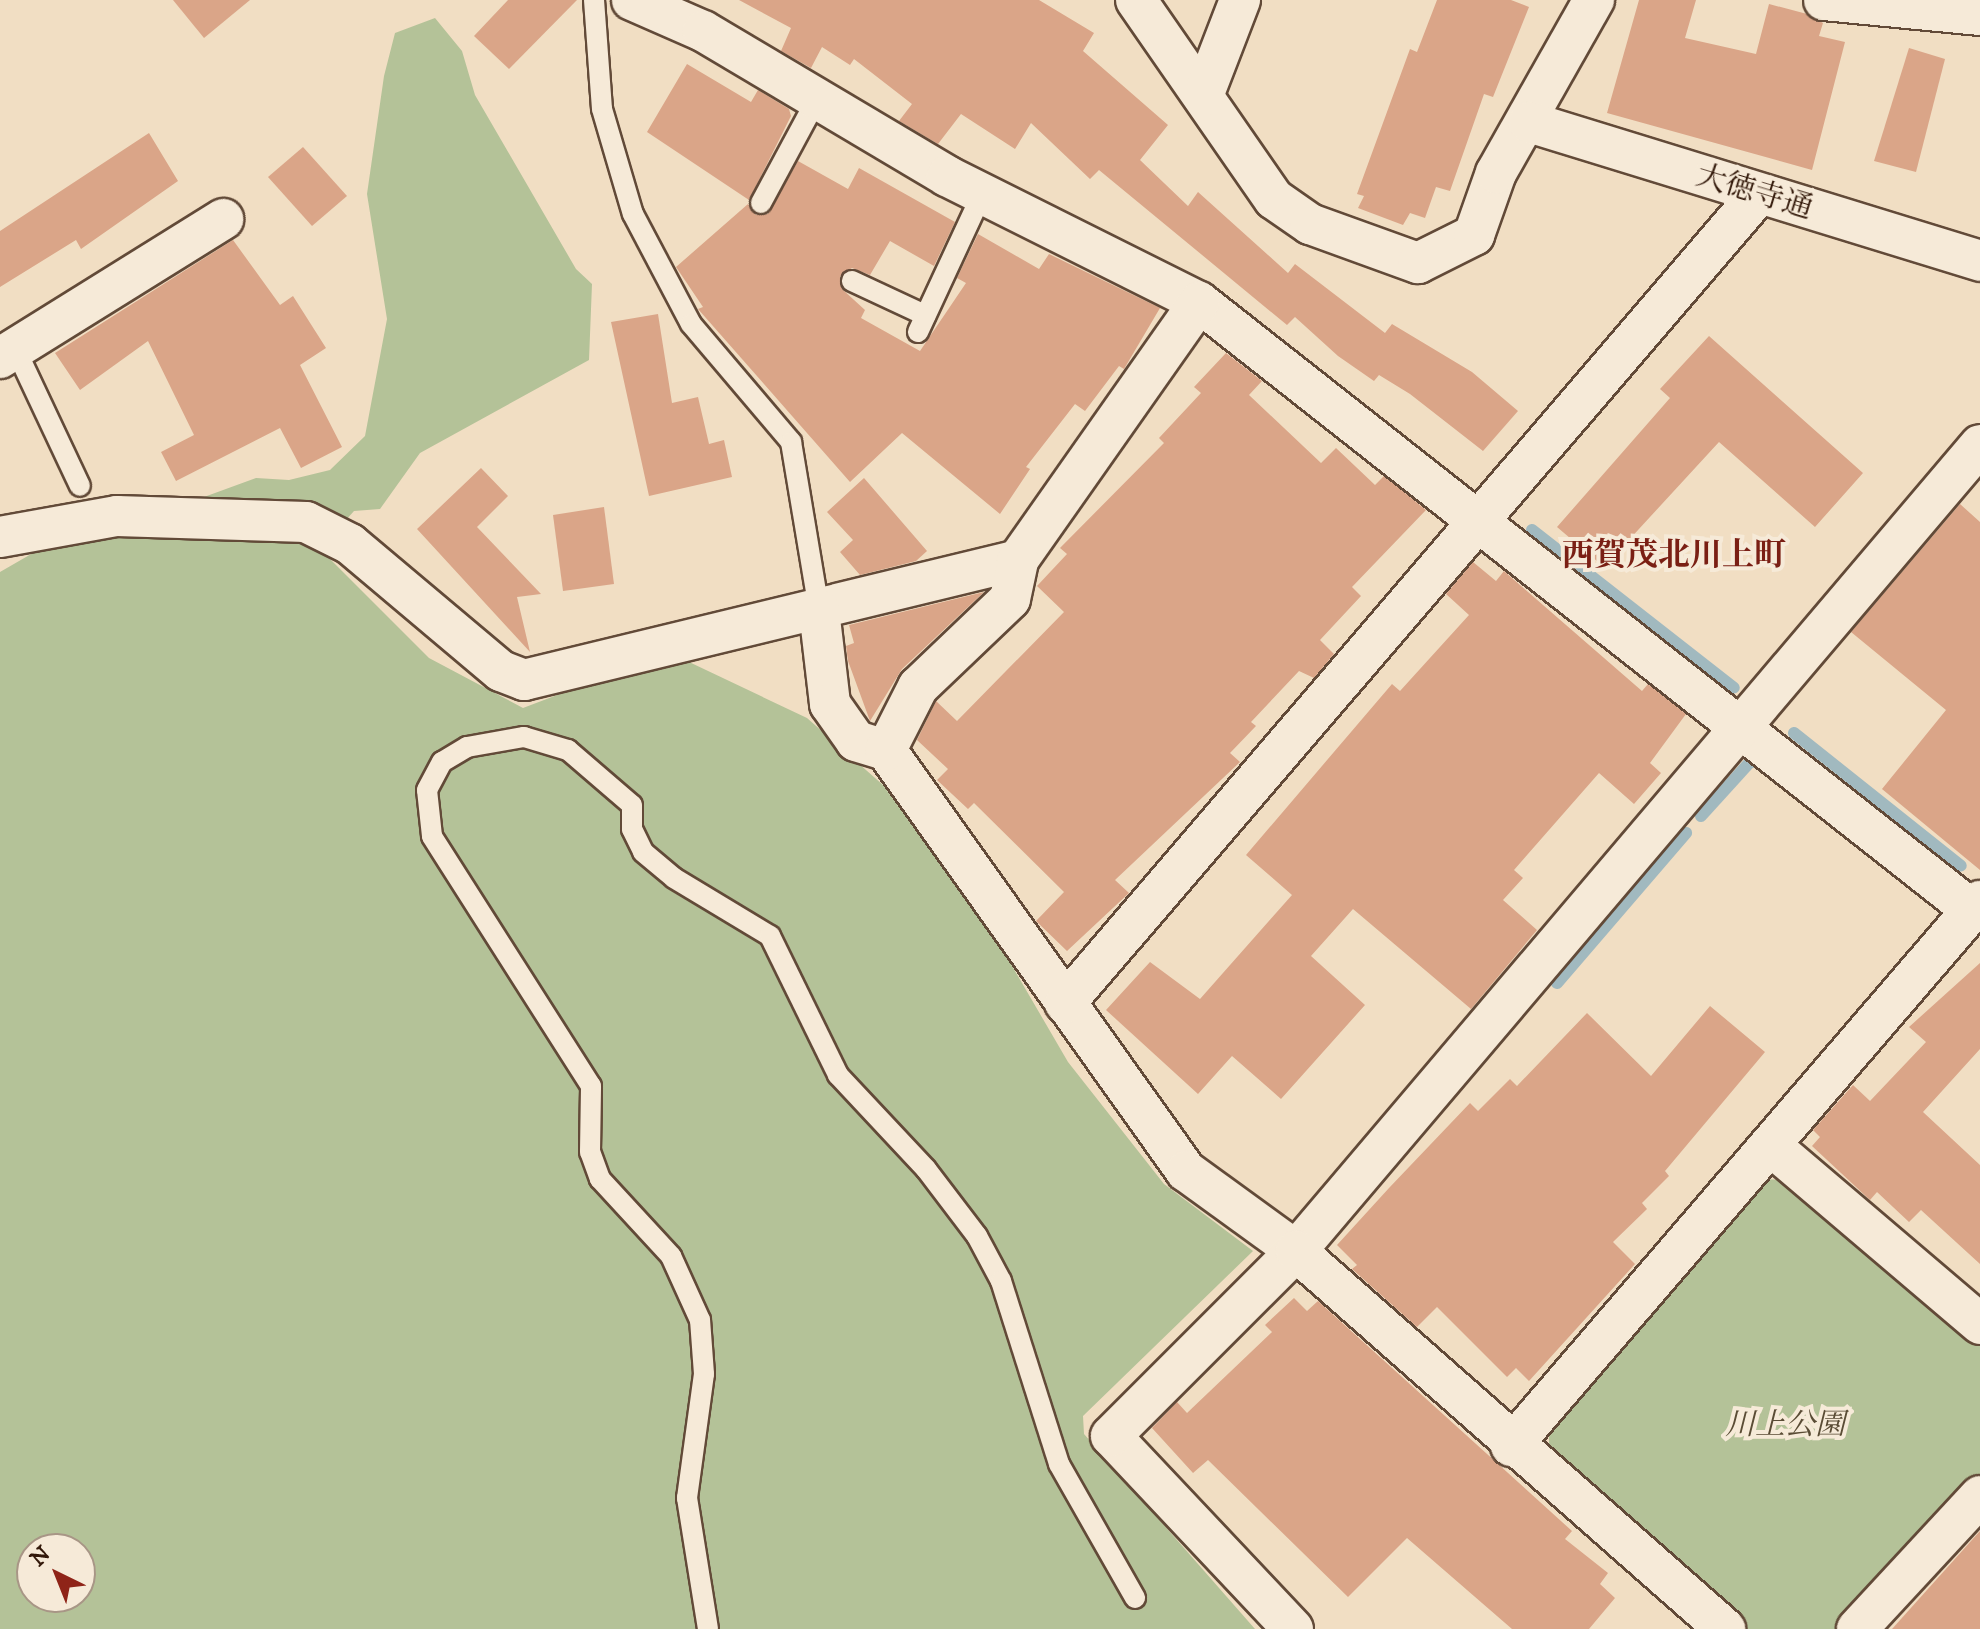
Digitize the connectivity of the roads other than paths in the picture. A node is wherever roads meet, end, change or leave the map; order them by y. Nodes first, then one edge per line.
1 (594, 0) edge
2 (632, 0) edge
3 (1136, 0) edge
4 (1240, 0) edge
5 (1594, 0) edge
6 (1824, 0) edge
7 (1915, 4) edge
8 (1980, 15) edge
9 (1203, 96) junction
10 (817, 99) junction
11 (1529, 122) junction
12 (982, 194) junction
13 (1758, 195) junction
14 (761, 203) dead end
15 (223, 219) dead end
16 (1980, 261) edge
17 (852, 281) dead end
18 (1199, 302) junction
19 (8, 354) edge
20 (1980, 445) edge
21 (80, 486) dead end
22 (1479, 521) junction
23 (0, 537) edge
24 (1018, 560) junction
25 (819, 610) junction
26 (1741, 727) junction
27 (886, 750) junction
28 (1976, 905) edge
29 (1065, 1003) junction
30 (1770, 1145) junction
31 (1296, 1251) junction
32 (1980, 1324) edge
33 (1511, 1446) junction
34 (1980, 1496) edge
35 (1135, 1598) dead end
36 (708, 1629) edge
37 (1293, 1629) edge
38 (1725, 1629) edge
39 (1857, 1629) edge

1 - 25 lane
2 - 10 street
3 - 9 street
4 - 9 street
5 - 11 street
6 - 7 street
7 - 8 street
9 - 11 street
10 - 12 street
10 - 14 lane
11 - 13 street, 大徳寺通
12 - 17 lane
12 - 18 street
13 - 16 street, 大徳寺通
13 - 22 street
15 - 19 street
18 - 22 street
18 - 24 street
19 - 21 lane
20 - 26 street
22 - 26 street
22 - 29 street
23 - 25 street
24 - 25 street
24 - 27 street
25 - 27 street
26 - 28 street
26 - 31 street
27 - 29 street
28 - 30 street
29 - 31 street
30 - 32 street
30 - 33 street
31 - 33 street
31 - 37 street
33 - 38 street
34 - 39 street
35 - 36 lane

